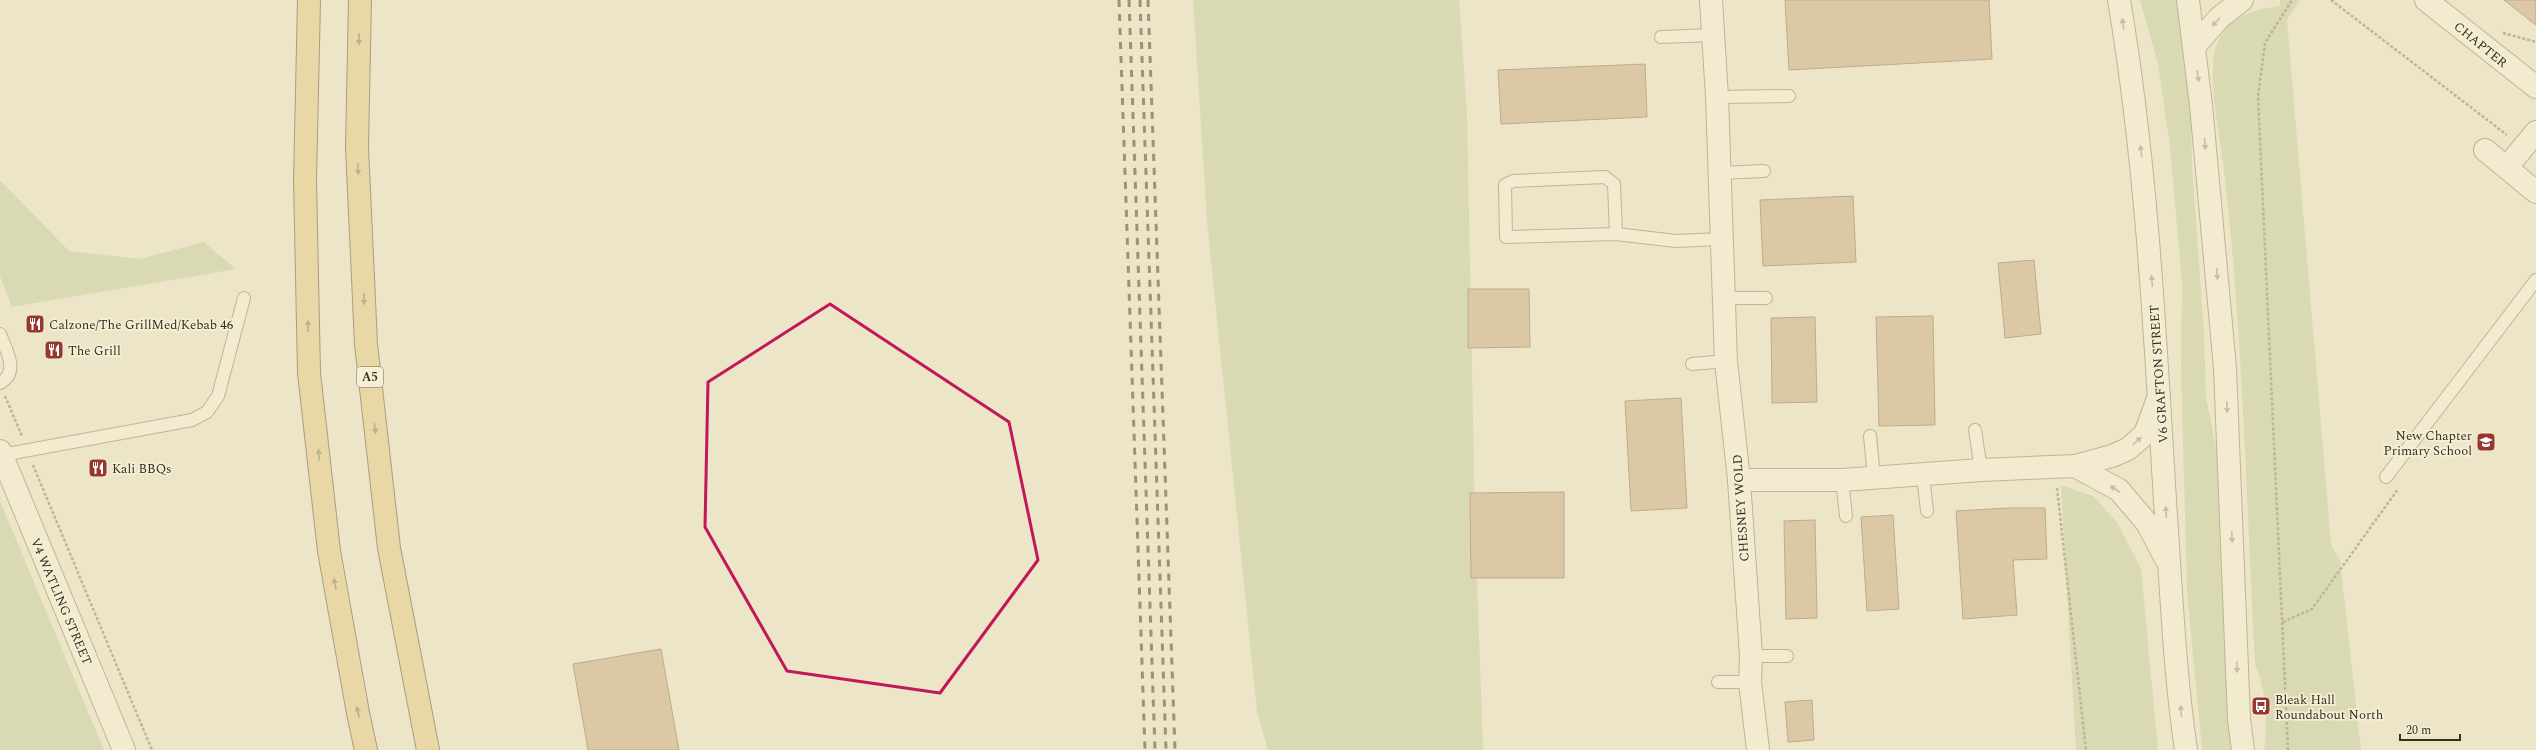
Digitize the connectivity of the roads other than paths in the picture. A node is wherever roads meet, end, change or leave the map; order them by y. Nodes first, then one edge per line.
1 (309, 0) edge
2 (360, 0) edge
3 (1711, 0) edge
4 (2119, 0) edge
5 (2188, 0) edge
6 (2242, 0) edge
7 (2426, 0) edge
8 (1713, 35) junction
9 (1661, 37) dead end
10 (2194, 47) junction
11 (2536, 87) edge
12 (1789, 96) dead end
13 (1717, 97) junction
14 (2529, 139) edge
15 (2485, 150) dead end
16 (2507, 167) junction
17 (1764, 171) dead end
18 (1719, 173) junction
19 (2536, 192) edge
20 (1616, 234) junction
21 (1720, 239) junction
22 (2536, 280) edge
23 (244, 298) dead end
24 (1724, 298) junction
25 (1766, 298) dead end
26 (0, 334) edge
27 (1726, 361) junction
28 (1692, 364) dead end
29 (1, 386) edge
30 (2159, 396) junction
31 (1975, 430) dead end
32 (1870, 436) dead end
33 (1, 454) edge
34 (2065, 467) junction
35 (1981, 470) junction
36 (1923, 476) junction
37 (1874, 477) junction
38 (2386, 477) dead end
39 (1739, 480) junction
40 (1842, 480) junction
41 (1927, 511) dead end
42 (1846, 516) dead end
43 (2170, 566) junction
44 (1751, 656) junction
45 (1787, 656) dead end
46 (1718, 682) dead end
47 (1750, 682) junction
48 (124, 750) edge
49 (366, 750) edge
50 (428, 750) edge
51 (1758, 750) edge
52 (2186, 750) edge
53 (2243, 750) edge

49 -> 1 highway
2 -> 50 highway, A5
3 - 8 street, CHESNEY WOLD
30 -> 4 street, V6 GRAFTON STREET
5 - 10 street
6 -> 10 street
7 - 11 street, CHAPTER
8 - 9 lane
8 - 13 street, CHESNEY WOLD
10 -> 53 street
12 - 13 lane
13 - 18 street, CHESNEY WOLD
14 - 16 street
15 - 16 street
16 - 19 street
17 - 18 lane
18 - 21 street, CHESNEY WOLD
20 - 20 lane
20 - 21 lane
21 - 24 street, CHESNEY WOLD
22 - 38 lane
23 - 33 lane
24 - 25 lane
24 - 27 street, CHESNEY WOLD
26 - 29 lane
27 - 28 lane
27 - 39 street, CHESNEY WOLD
34 -> 30 street
43 -> 30 street, V6 GRAFTON STREET
31 - 35 lane
32 - 37 lane
33 - 48 street, V4 WATLING STREET
34 - 35 street
43 -> 34 street
35 - 36 street
36 - 37 street
36 - 41 lane
37 - 40 street
39 - 40 street
39 - 44 street, CHESNEY WOLD
40 - 42 lane
52 -> 43 street, V6 GRAFTON STREET
44 - 45 lane
44 - 47 street, CHESNEY WOLD
46 - 47 lane
47 - 51 street, CHESNEY WOLD

